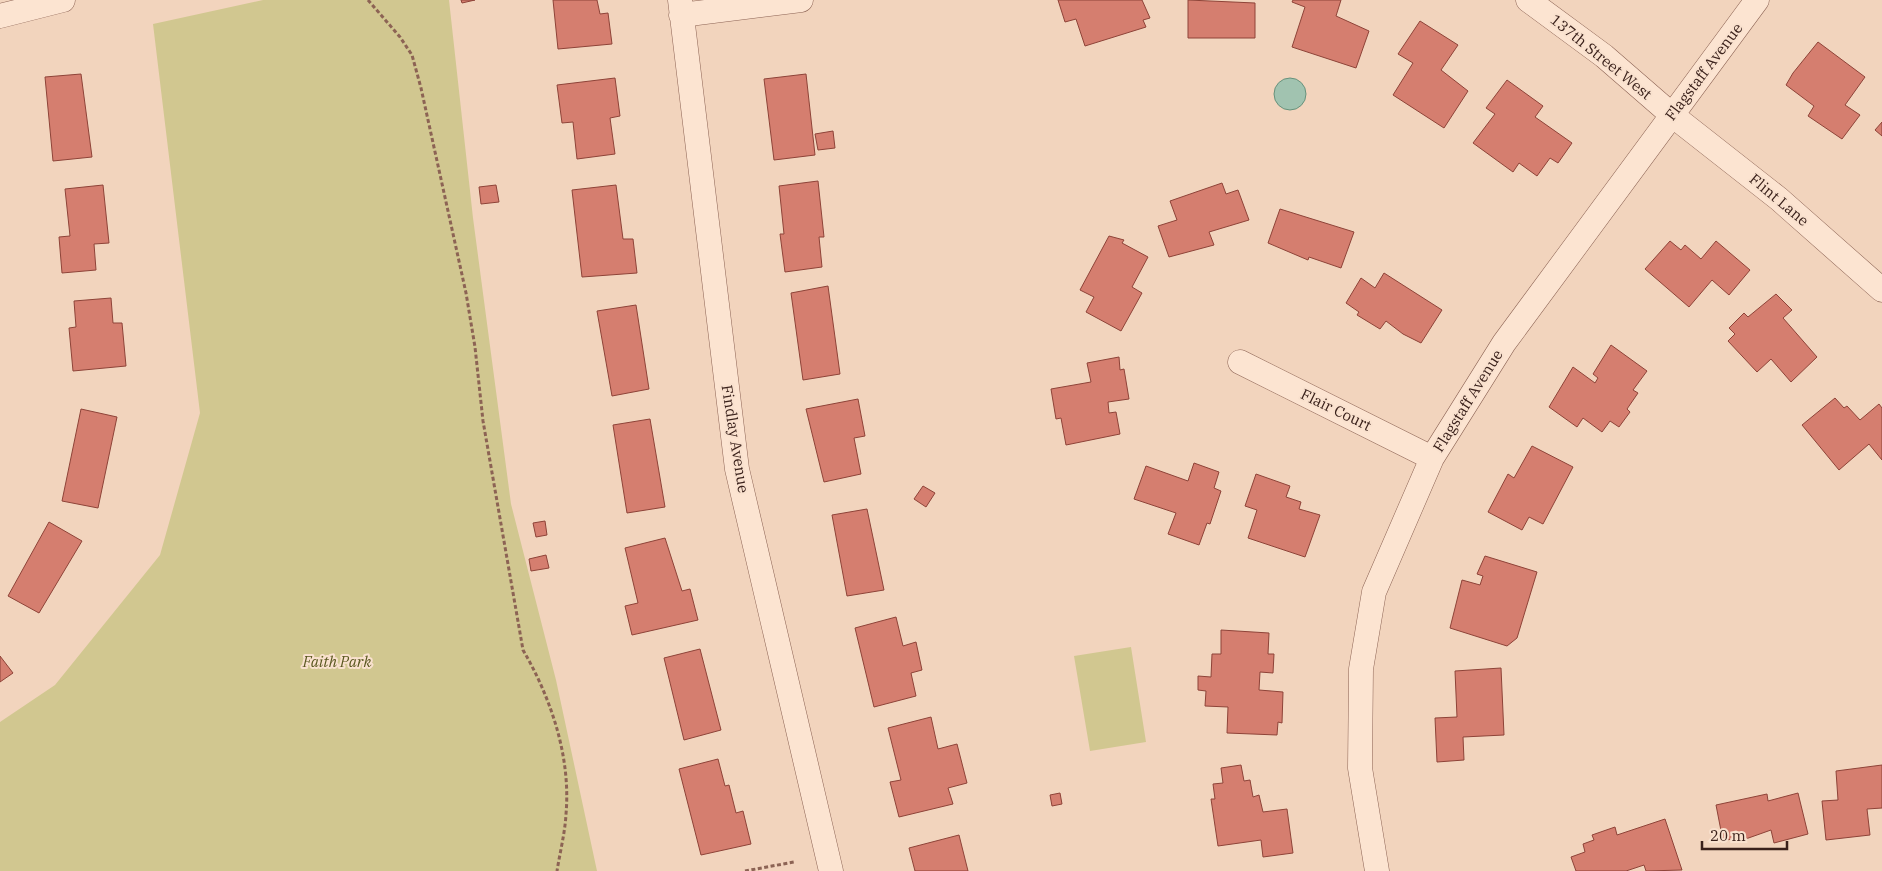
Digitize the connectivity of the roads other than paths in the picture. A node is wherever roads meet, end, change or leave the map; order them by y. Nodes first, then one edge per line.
1 (63, 0) edge
2 (801, 0) edge
3 (1528, 0) edge
4 (1757, 0) edge
5 (681, 7) edge
6 (0, 16) edge
7 (1672, 115) junction
8 (1882, 290) edge
9 (1240, 362) dead end
10 (1432, 458) junction
11 (831, 871) edge
12 (1377, 871) edge

1 - 6 street
2 - 5 street
3 - 7 street, 137th Street West
4 - 7 street, Flagstaff Avenue
5 - 11 street, Findlay Avenue
7 - 8 street, Flint Lane
7 - 10 street, Flagstaff Avenue
9 - 10 street, Flair Court
10 - 12 street, Flagstaff Avenue

